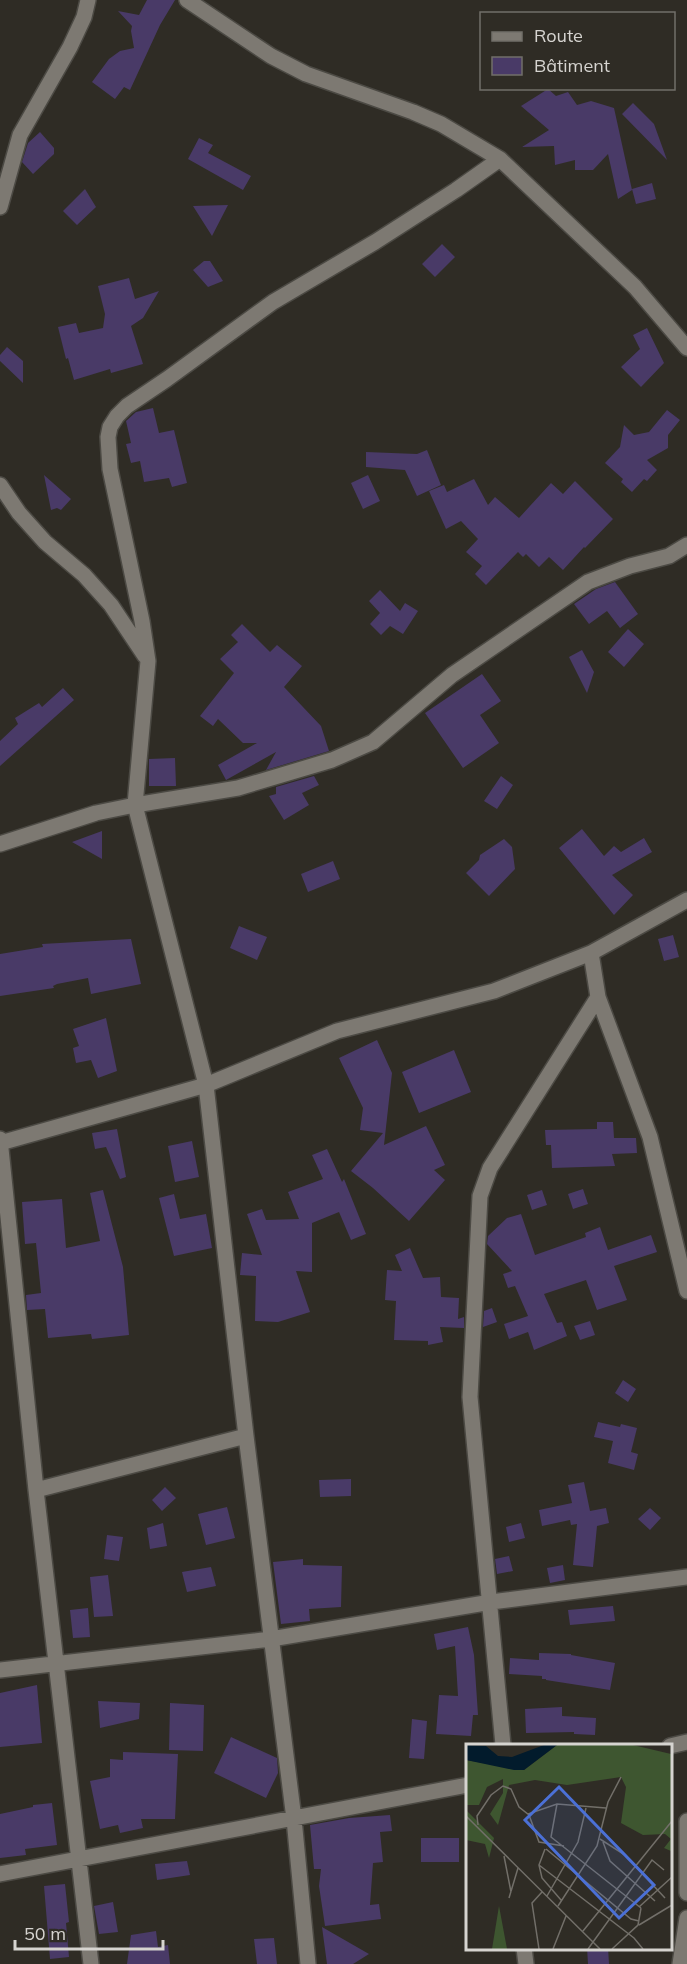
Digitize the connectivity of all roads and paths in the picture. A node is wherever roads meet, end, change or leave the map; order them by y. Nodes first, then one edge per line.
1 (88, 0) edge
2 (187, 0) edge
3 (500, 159) junction
4 (0, 207) edge
5 (687, 348) edge
6 (0, 485) edge
7 (687, 545) edge
8 (148, 661) junction
9 (135, 805) junction
10 (0, 844) edge
11 (687, 900) edge
12 (591, 953) junction
13 (598, 997) junction
14 (206, 1085) junction
15 (0, 1142) edge
16 (687, 1291) edge
17 (246, 1436) junction
18 (36, 1490) junction
19 (687, 1576) edge
20 (491, 1602) junction
21 (271, 1639) junction
22 (56, 1665) junction
23 (0, 1670) edge
24 (687, 1742) edge
25 (503, 1744) edge
26 (672, 1746) edge
27 (466, 1785) edge
28 (294, 1819) junction
29 (687, 1821) edge
30 (78, 1859) junction
31 (0, 1874) edge
32 (687, 1893) edge
33 (687, 1918) edge
34 (524, 1949) edge
35 (91, 1964) edge
36 (308, 1964) edge
37 (526, 1964) edge
38 (680, 1964) edge

1 - 4 street
2 - 3 street
3 - 5 street
3 - 8 street
6 - 8 street
7 - 9 street
8 - 9 street
9 - 10 street
9 - 14 street
11 - 12 street
12 - 13 street
12 - 14 street
13 - 16 street
13 - 20 street
14 - 15 street
14 - 17 street
15 - 18 street
17 - 18 street
17 - 21 street
18 - 22 street
19 - 20 street
20 - 21 street
20 - 25 street
21 - 22 street
21 - 28 street
22 - 23 street
22 - 30 street
24 - 26 street
27 - 28 street
28 - 30 street
28 - 36 street
29 - 32 street
30 - 31 street
30 - 35 street
33 - 38 street
34 - 37 street

